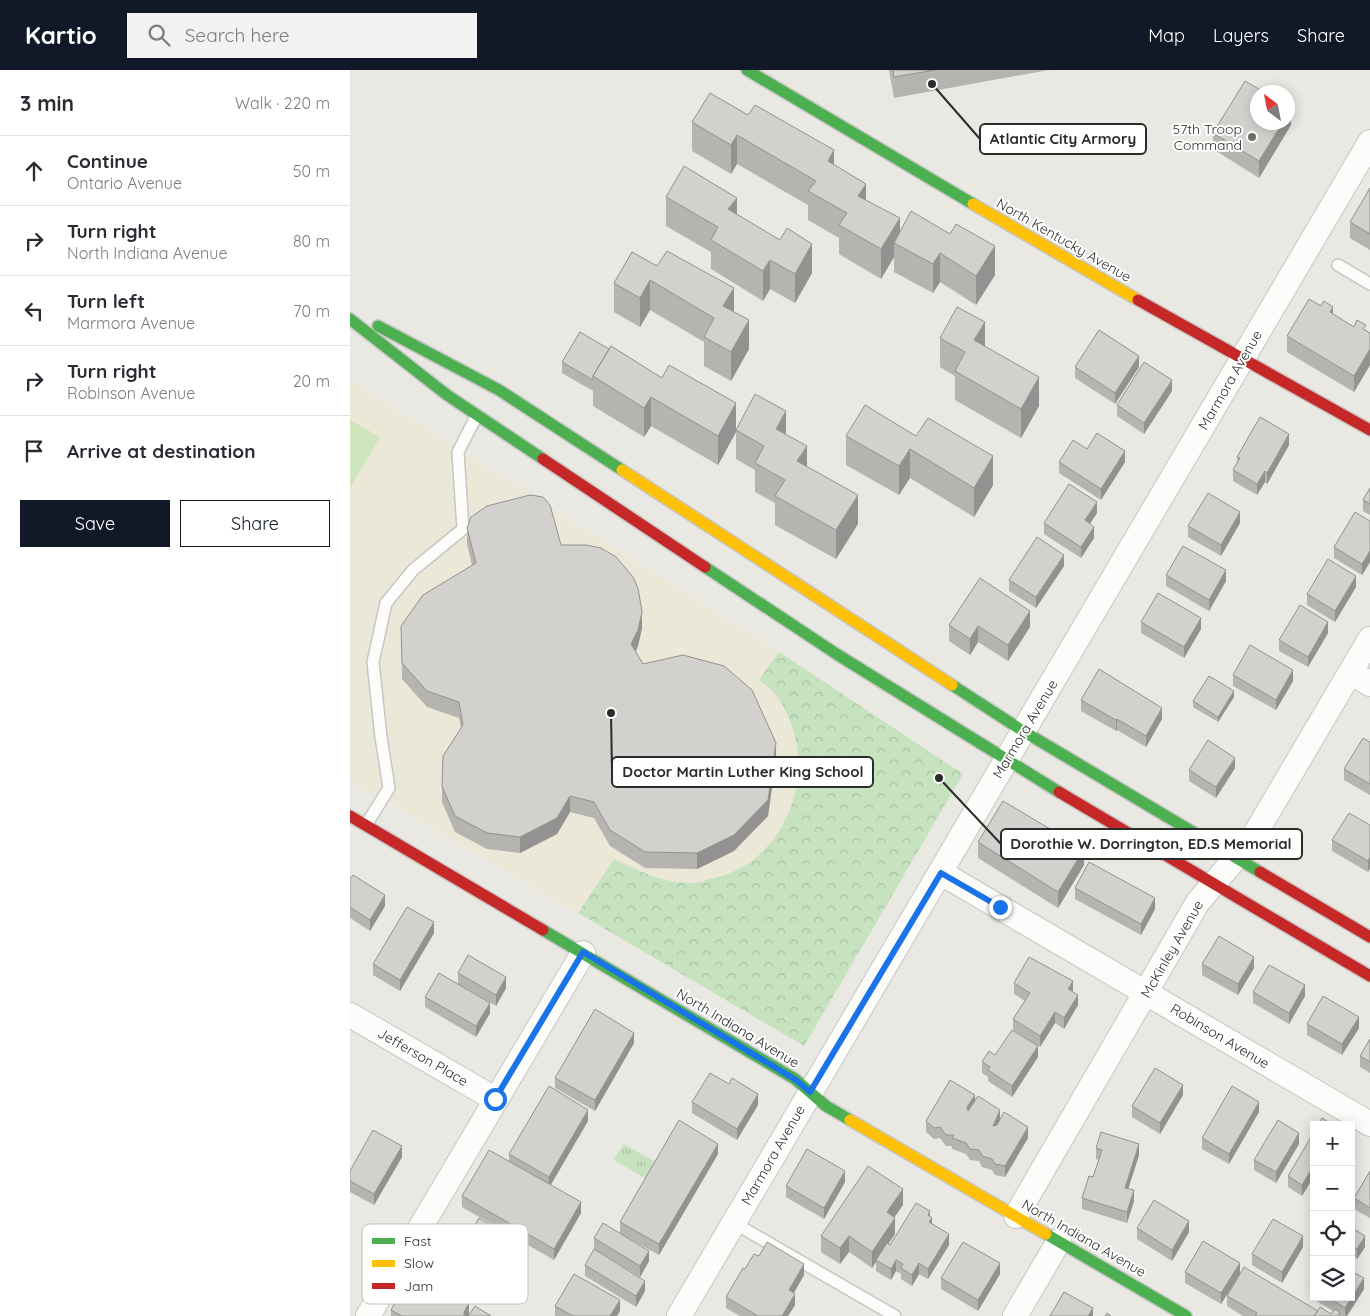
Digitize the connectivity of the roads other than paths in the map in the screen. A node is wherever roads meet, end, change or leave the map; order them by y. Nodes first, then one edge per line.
1 (746, 70) edge
2 (1370, 142) edge
3 (1338, 265) dead end
4 (1370, 284) edge
5 (350, 312) edge
6 (350, 319) edge
7 (350, 324) edge
8 (362, 329) junction
9 (1242, 358) junction
10 (477, 415) junction
11 (1370, 430) edge
12 (1370, 640) edge
13 (1360, 678) edge
14 (1023, 731) junction
15 (1006, 761) junction
16 (350, 816) edge
17 (366, 825) junction
18 (1236, 858) junction
19 (941, 873) junction
20 (1212, 885) junction
21 (1370, 937) edge
22 (583, 952) junction
23 (1370, 976) edge
24 (1146, 992) junction
25 (350, 1014) edge
26 (810, 1092) junction
27 (495, 1099) junction
28 (1370, 1124) edge
29 (1016, 1216) junction
30 (734, 1223) junction
31 (422, 1224) edge
32 (1059, 1241) junction
33 (375, 1304) edge
34 (368, 1316) edge
35 (679, 1316) edge
36 (895, 1316) edge
37 (1015, 1316) edge
38 (1186, 1316) edge

1 - 9 main road, North Kentucky Avenue
2 - 9 street, Marmora Avenue
3 - 4 lane
5 - 14 main road
6 - 8 main road
7 - 8 main road
8 - 10 main road
9 - 11 main road, North Kentucky Avenue
9 - 14 street, Marmora Avenue
10 - 15 main road
10 - 17 lane
12 - 13 street, McKinley Avenue
13 - 18 street, McKinley Avenue
14 - 15 street, Marmora Avenue
14 - 18 main road
15 - 19 street, Marmora Avenue
15 - 20 main road
16 - 17 main road, North Indiana Avenue
17 - 22 main road, North Indiana Avenue
18 - 20 street, McKinley Avenue
18 - 21 main road
19 - 24 street, Robinson Avenue
19 - 26 street, Marmora Avenue
20 - 23 main road
20 - 24 street, McKinley Avenue
22 - 26 main road, North Indiana Avenue
22 - 27 street
24 - 28 street, Robinson Avenue
24 - 29 street, McKinley Avenue
25 - 27 street, Jefferson Place
26 - 29 main road, North Indiana Avenue
26 - 30 street, Marmora Avenue
27 - 31 street
29 - 32 main road, North Indiana Avenue
30 - 35 street, Marmora Avenue
30 - 36 lane
32 - 37 street
32 - 38 main road, North Indiana Avenue
33 - 34 street

